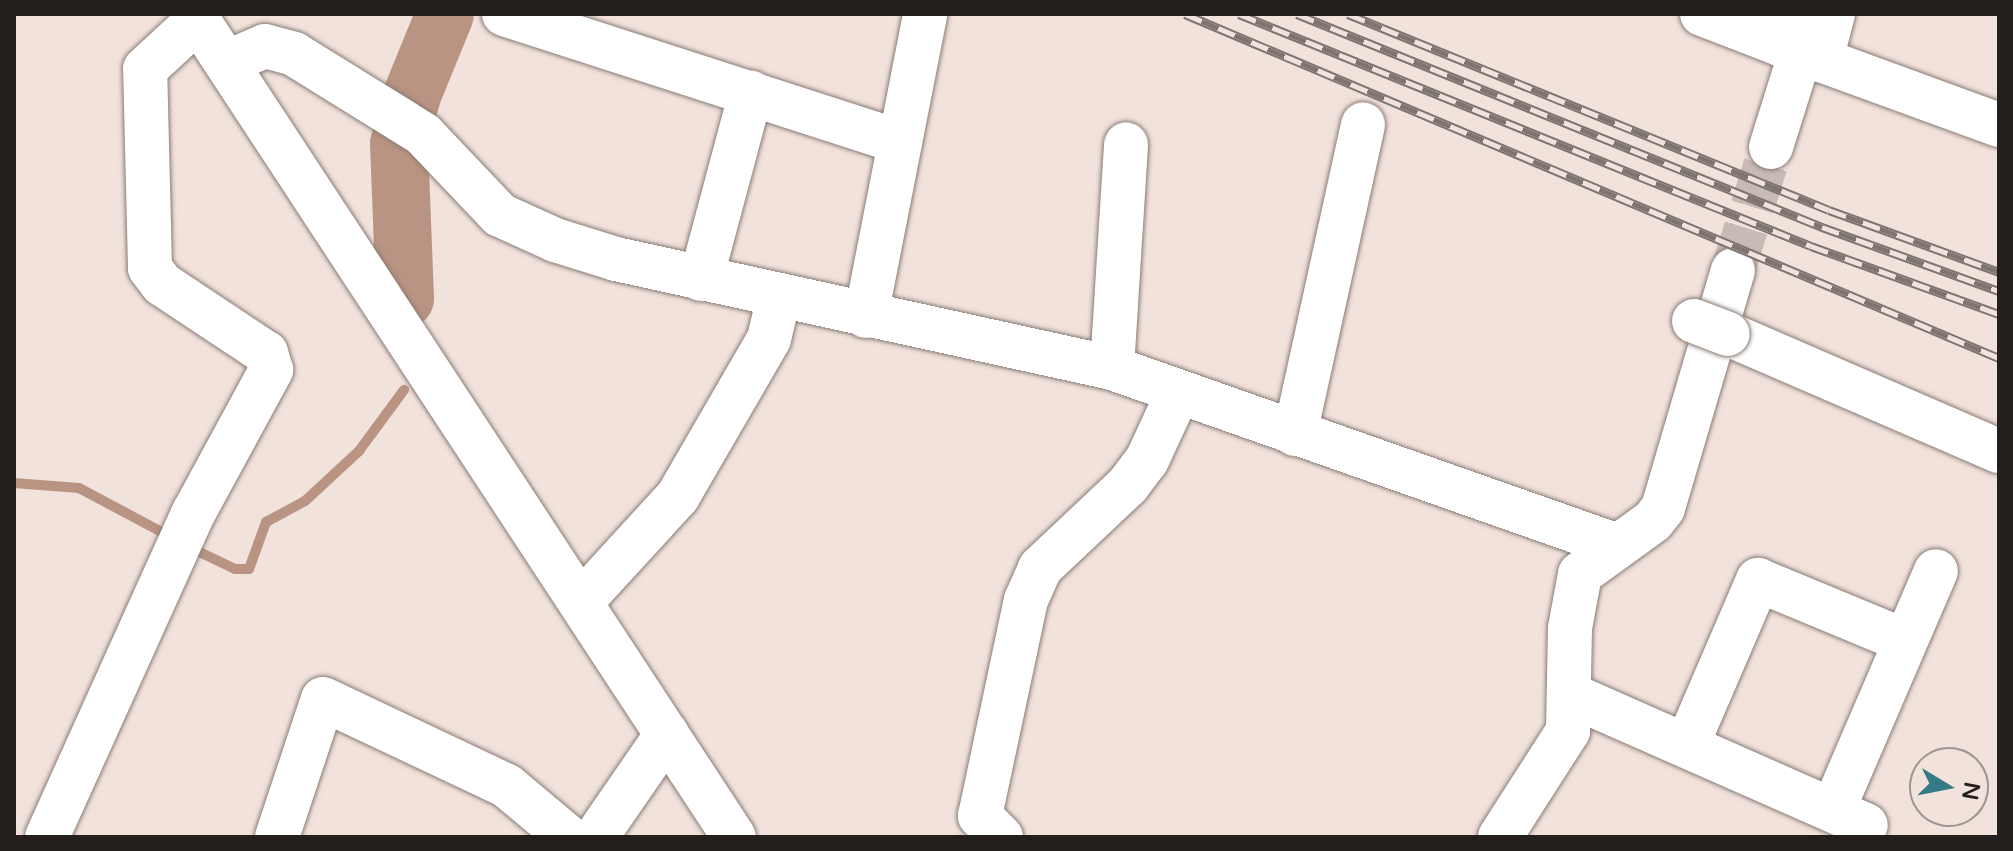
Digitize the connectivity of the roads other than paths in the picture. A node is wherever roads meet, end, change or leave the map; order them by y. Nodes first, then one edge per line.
1 (504, 14) edge
2 (925, 14) edge
3 (1702, 14) edge
4 (1792, 14) edge
5 (1812, 14) edge
6 (1833, 14) edge
7 (196, 17) edge
8 (228, 62) junction
9 (751, 93) junction
10 (1363, 124) dead end
11 (1999, 125) edge
12 (900, 142) junction
13 (1126, 144) dead end
14 (1771, 147) tunnel mouth
15 (1733, 270) tunnel mouth
16 (701, 279) junction
17 (779, 296) junction
18 (866, 316) junction
19 (1112, 368) junction
20 (1178, 393) junction
21 (1295, 434) junction
22 (1999, 451) edge
23 (1618, 546) junction
24 (1936, 571) dead end
25 (581, 602) junction
26 (1905, 641) junction
27 (1573, 696) junction
28 (667, 734) junction
29 (1687, 745) junction
30 (47, 837) edge
31 (277, 837) edge
32 (568, 837) edge
33 (596, 837) edge
34 (734, 837) edge
35 (1001, 837) edge
36 (1500, 837) edge

1 - 9 street
2 - 12 street
3 - 4 street
5 - 14 street
6 - 11 street
7 - 8 street
7 - 30 street
8 - 16 street
8 - 25 street
9 - 12 street
9 - 16 street
10 - 21 street
12 - 18 street
13 - 19 street
15 - 23 street
16 - 17 street
17 - 18 street
17 - 25 street
18 - 19 street
19 - 20 street
20 - 21 street
20 - 35 street
21 - 23 street
22 - 23 street
23 - 27 street
24 - 26 street
25 - 28 street
26 - 29 street
26 - 29 street
27 - 29 street
27 - 36 street
28 - 33 street
28 - 34 street
31 - 32 street

